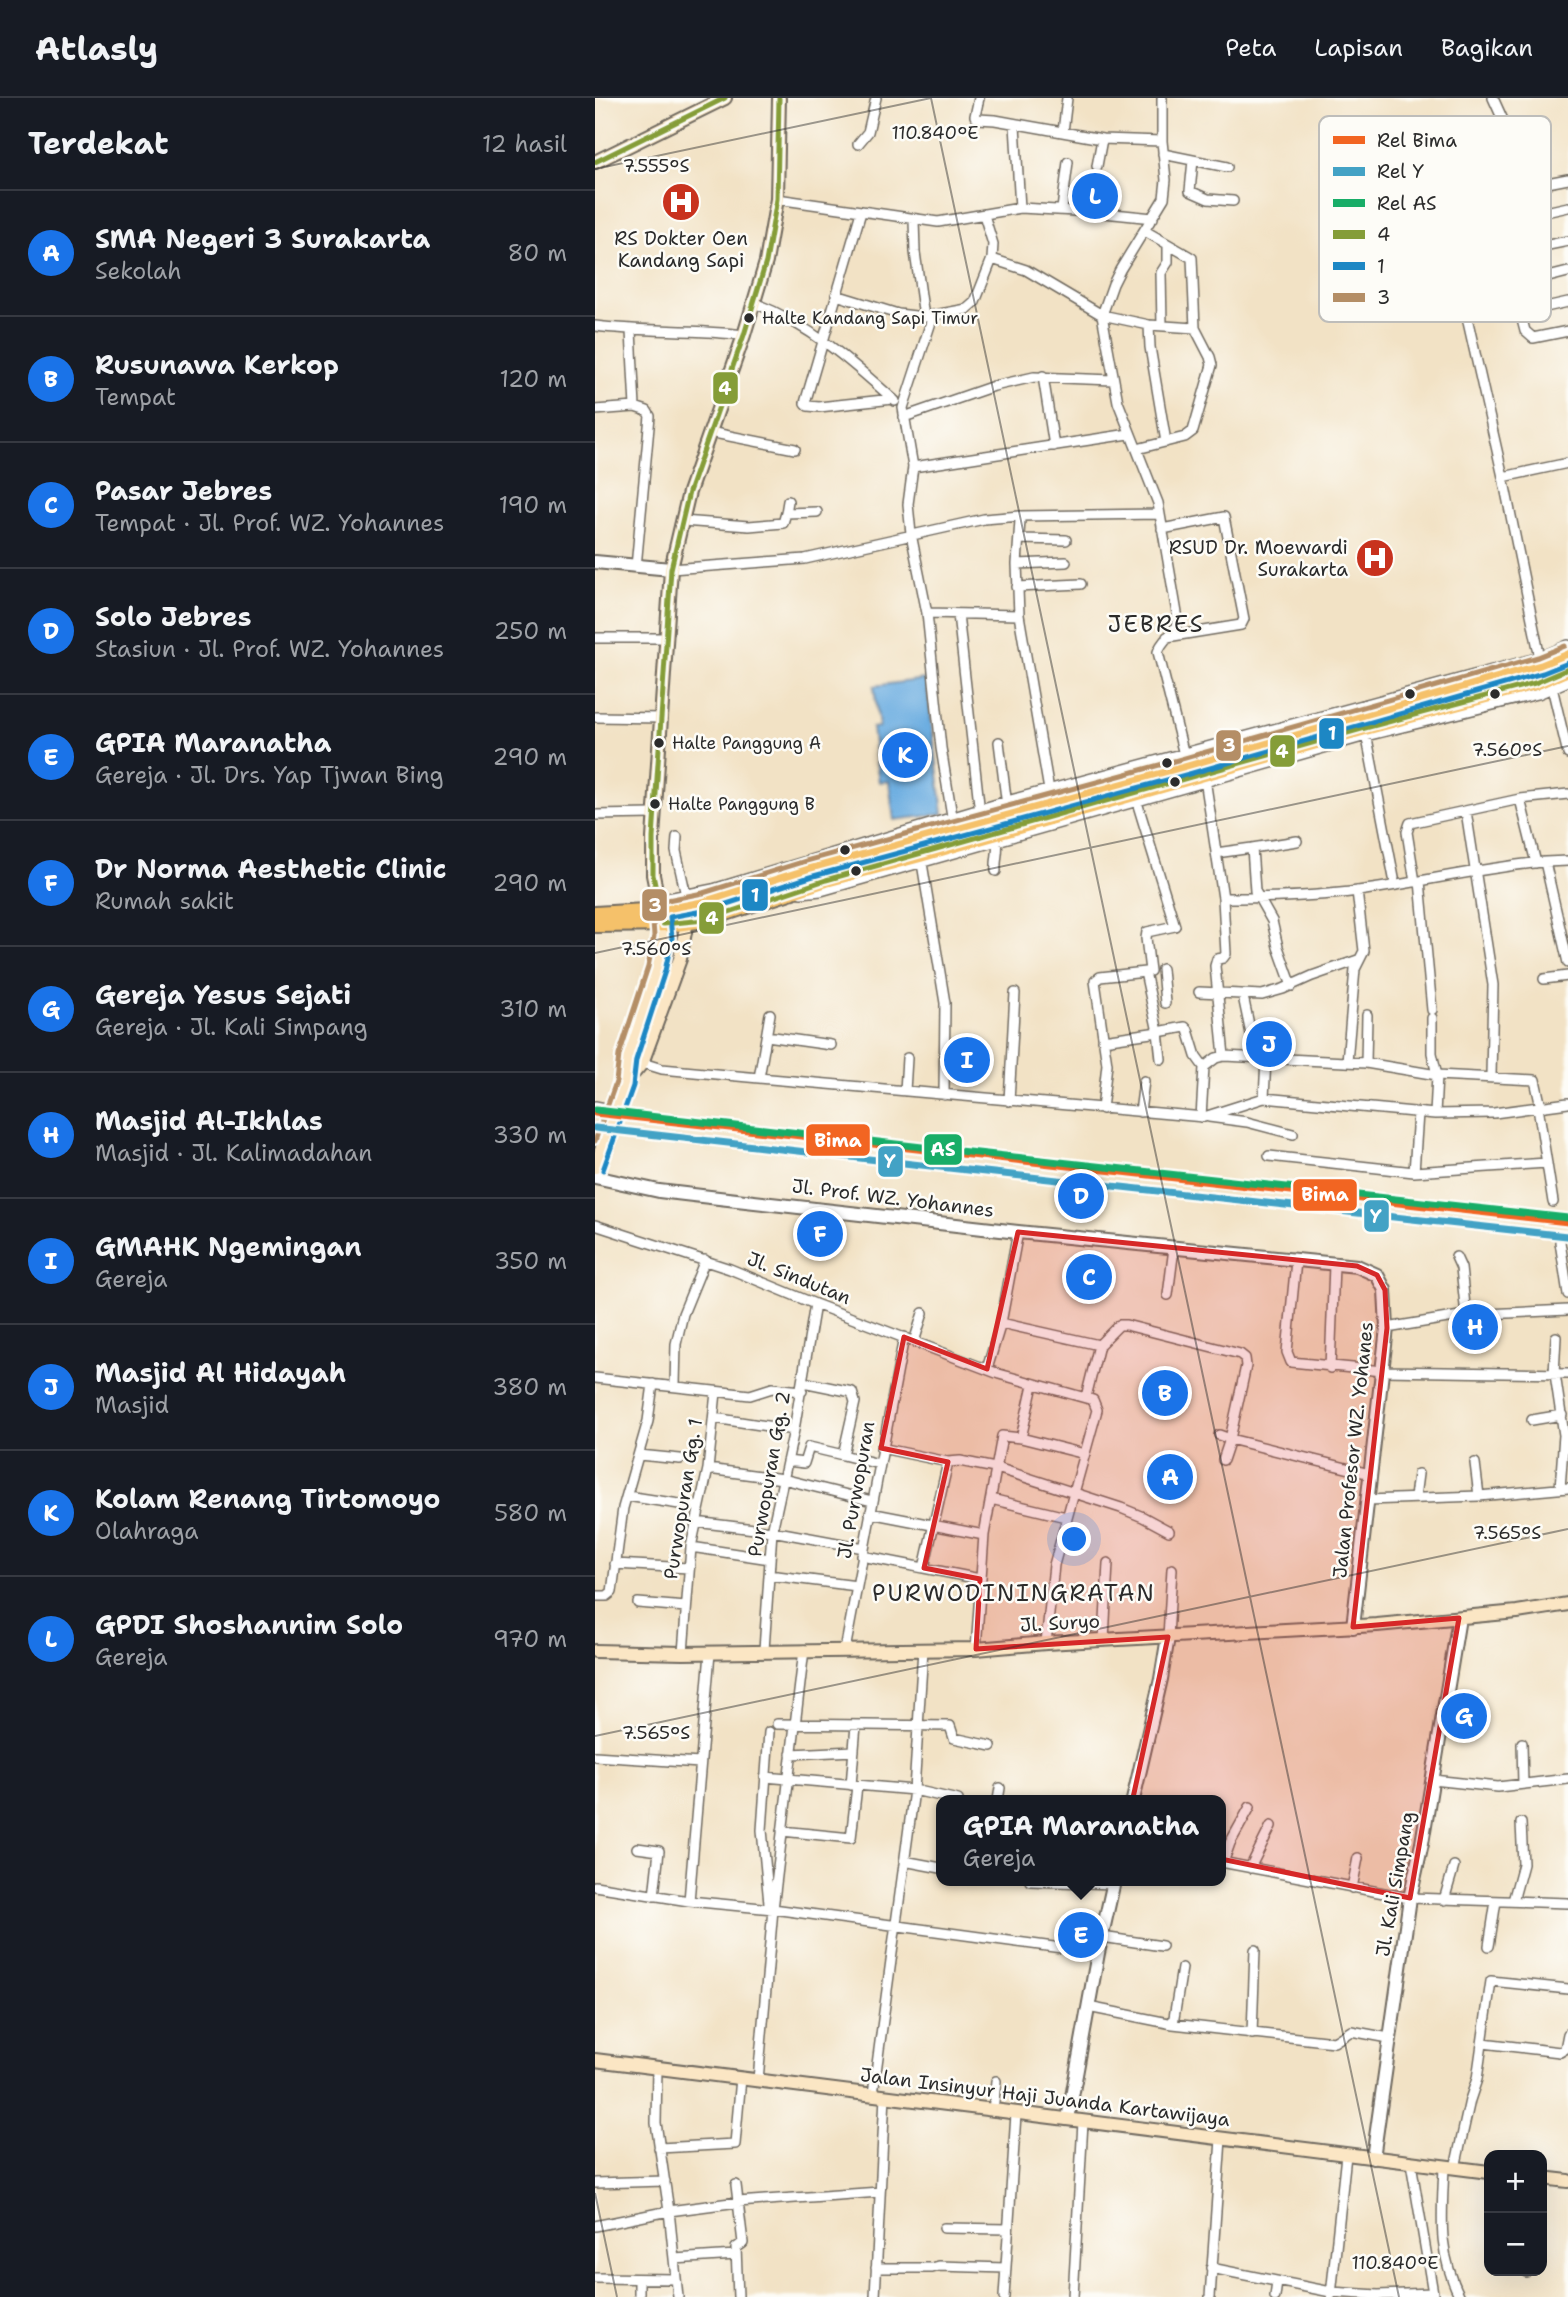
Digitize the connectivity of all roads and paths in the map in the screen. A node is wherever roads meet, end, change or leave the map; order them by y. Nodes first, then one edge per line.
1 (725, 98) edge
2 (779, 98) edge
3 (876, 98) edge
4 (979, 98) edge
5 (1066, 98) edge
6 (1161, 98) edge
7 (1493, 98) edge
8 (1501, 116) edge
9 (1015, 125) junction
10 (1063, 132) junction
11 (1102, 139) junction
12 (1162, 141) junction
13 (858, 144) dead end
14 (1163, 154) junction
15 (1193, 160) junction
16 (595, 162) edge
17 (1068, 162) dead end
18 (1097, 166) dead end
19 (1227, 167) dead end
20 (777, 199) junction
21 (1233, 201) dead end
22 (1020, 208) junction
23 (1062, 209) junction
24 (861, 212) junction
25 (984, 215) junction
26 (1153, 218) junction
27 (914, 220) junction
28 (1145, 231) junction
29 (1168, 245) junction
30 (992, 259) junction
31 (1568, 272) edge
32 (1551, 276) edge
33 (837, 295) junction
34 (754, 303) junction
35 (1102, 315) junction
36 (929, 317) junction
37 (1468, 322) dead end
38 (1522, 322) edge
39 (1149, 325) junction
40 (595, 326) edge
41 (1161, 326) junction
42 (1195, 328) junction
43 (631, 331) junction
44 (1568, 331) edge
45 (744, 334) junction
46 (822, 339) junction
47 (1042, 376) junction
48 (1113, 380) junction
49 (893, 399) junction
50 (635, 407) junction
51 (595, 410) edge
52 (903, 413) junction
53 (709, 432) junction
54 (1129, 434) junction
55 (1166, 442) junction
56 (1054, 446) junction
57 (795, 449) dead end
58 (1137, 449) junction
59 (1568, 463) edge
60 (913, 467) junction
61 (1503, 477) junction
62 (788, 501) dead end
63 (817, 512) dead end
64 (786, 513) junction
65 (1160, 513) junction
66 (1020, 520) dead end
67 (682, 521) junction
68 (1162, 529) junction
69 (911, 534) junction
70 (1019, 538) junction
71 (1066, 540) dead end
72 (595, 562) edge
73 (1066, 562) dead end
74 (1017, 564) junction
75 (636, 567) junction
76 (671, 569) junction
77 (1081, 584) dead end
78 (1017, 587) junction
79 (927, 613) junction
80 (958, 614) junction
81 (1019, 615) junction
82 (595, 638) edge
83 (666, 638) junction
84 (1165, 638) junction
85 (1568, 645) edge
86 (1568, 654) edge
87 (1540, 661) junction
88 (1568, 669) edge
89 (1568, 681) edge
90 (1551, 684) junction
91 (595, 717) edge
92 (661, 718) junction
93 (1360, 722) junction
94 (999, 742) dead end
95 (1284, 746) junction
96 (1568, 754) edge
97 (1194, 771) junction
98 (1568, 794) edge
99 (1050, 797) junction
100 (1520, 799) junction
101 (1137, 802) junction
102 (1008, 808) junction
103 (1466, 811) junction
104 (654, 814) junction
105 (595, 816) edge
106 (980, 816) junction
107 (953, 823) junction
108 (677, 837) dead end
109 (997, 840) junction
110 (1297, 841) dead end
111 (1252, 848) junction
112 (1216, 853) junction
113 (921, 859) junction
114 (1568, 861) edge
115 (1540, 863) junction
116 (996, 871) dead end
117 (1474, 871) junction
118 (1394, 878) dead end
119 (1417, 882) junction
120 (745, 884) junction
121 (1357, 891) junction
122 (1223, 898) junction
123 (1258, 898) junction
124 (687, 901) junction
125 (751, 905) junction
126 (661, 911) junction
127 (595, 914) edge
128 (688, 923) junction
129 (595, 925) edge
130 (1358, 960) junction
131 (1568, 963) edge
132 (1147, 971) junction
133 (1568, 976) edge
134 (1544, 979) dead end
135 (1291, 986) junction
136 (1199, 992) dead end
137 (1218, 992) junction
138 (1014, 993) dead end
139 (1244, 1001) dead end
140 (1165, 1003) dead end
141 (770, 1014) dead end
142 (1367, 1015) dead end
143 (639, 1020) junction
144 (656, 1027) junction
145 (1157, 1032) junction
146 (767, 1036) junction
147 (1103, 1040) junction
148 (831, 1045) dead end
149 (1224, 1056) junction
150 (625, 1057) junction
151 (907, 1058) dead end
152 (1256, 1058) junction
153 (1161, 1059) dead end
154 (1266, 1059) junction
155 (1346, 1062) junction
156 (642, 1063) junction
157 (1366, 1063) junction
158 (1205, 1067) junction
159 (1437, 1075) junction
160 (1491, 1076) junction
161 (759, 1078) junction
162 (1144, 1081) dead end
163 (625, 1084) junction
164 (905, 1091) junction
165 (944, 1095) junction
166 (1264, 1098) junction
167 (1009, 1101) junction
168 (1568, 1103) edge
169 (595, 1106) edge
170 (1540, 1107) junction
171 (1102, 1109) junction
172 (615, 1110) junction
173 (1140, 1112) junction
174 (1418, 1114) junction
175 (1435, 1114) junction
176 (1203, 1117) junction
177 (601, 1130) edge
178 (1293, 1133) dead end
179 (1269, 1156) dead end
180 (1547, 1163) junction
181 (595, 1167) edge
182 (1414, 1172) junction
183 (601, 1179) edge
184 (1553, 1202) dead end
185 (595, 1225) edge
186 (1018, 1232) junction
187 (1560, 1242) dead end
188 (1174, 1248) junction
189 (1457, 1257) dead end
190 (705, 1260) junction
191 (1296, 1261) junction
192 (1334, 1265) junction
193 (1568, 1294) edge
194 (1168, 1295) dead end
195 (815, 1304) junction
196 (1568, 1310) edge
197 (923, 1313) dead end
198 (1466, 1315) junction
199 (1001, 1323) junction
200 (1387, 1328) junction
201 (1556, 1337) dead end
202 (904, 1338) junction
203 (914, 1342) junction
204 (1098, 1345) junction
205 (987, 1368) junction
206 (1330, 1368) junction
207 (1383, 1371) junction
208 (1555, 1374) junction
209 (1568, 1374) edge
210 (595, 1378) edge
211 (653, 1384) junction
212 (675, 1385) junction
213 (1033, 1385) junction
214 (802, 1386) junction
215 (716, 1392) junction
216 (1086, 1397) junction
217 (1562, 1415) junction
218 (713, 1418) junction
219 (1532, 1420) dead end
220 (794, 1430) junction
221 (1219, 1435) dead end
222 (1021, 1438) junction
223 (1230, 1439) junction
224 (881, 1448) junction
225 (1085, 1454) junction
226 (639, 1455) junction
227 (843, 1455) junction
228 (680, 1459) dead end
229 (1223, 1460) dead end
230 (787, 1461) junction
231 (948, 1462) junction
232 (1475, 1463) dead end
233 (879, 1464) junction
234 (995, 1466) junction
235 (708, 1469) junction
236 (1370, 1474) junction
237 (1418, 1474) dead end
238 (783, 1479) junction
239 (1076, 1487) junction
240 (1564, 1488) edge
241 (627, 1496) junction
242 (1479, 1496) junction
243 (1415, 1497) junction
244 (991, 1499) junction
245 (1367, 1500) junction
246 (872, 1501) junction
247 (699, 1507) junction
248 (870, 1513) junction
249 (1066, 1517) junction
250 (695, 1522) junction
251 (935, 1524) junction
252 (772, 1531) junction
253 (1169, 1531) dead end
254 (984, 1535) junction
255 (691, 1547) junction
256 (863, 1552) junction
257 (770, 1559) junction
258 (1108, 1563) dead end
259 (615, 1564) junction
260 (925, 1567) junction
261 (689, 1568) junction
262 (1172, 1569) dead end
263 (769, 1575) junction
264 (980, 1579) junction
265 (856, 1586) junction
266 (595, 1596) edge
267 (638, 1603) dead end
268 (1568, 1604) edge
269 (686, 1607) junction
270 (1459, 1618) junction
271 (1353, 1627) junction
272 (1168, 1637) junction
273 (1104, 1640) junction
274 (1046, 1643) junction
275 (923, 1649) junction
276 (976, 1649) junction
277 (764, 1650) junction
278 (804, 1650) junction
279 (845, 1650) junction
280 (595, 1651) edge
281 (683, 1653) junction
282 (710, 1653) junction
283 (777, 1724) dead end
284 (795, 1724) junction
285 (856, 1725) junction
286 (917, 1727) junction
287 (769, 1732) dead end
288 (1522, 1743) dead end
289 (991, 1746) dead end
290 (854, 1751) junction
291 (791, 1754) junction
292 (595, 1756) edge
293 (699, 1763) junction
294 (765, 1777) junction
295 (788, 1779) junction
296 (1568, 1779) edge
297 (1433, 1780) junction
298 (1523, 1784) junction
299 (854, 1786) junction
300 (1000, 1788) dead end
301 (914, 1790) junction
302 (936, 1795) edge
303 (999, 1795) edge
304 (1134, 1795) edge
305 (1250, 1807) dead end
306 (1521, 1823) dead end
307 (1271, 1826) dead end
308 (782, 1831) junction
309 (637, 1848) dead end
310 (1226, 1853) edge
311 (1358, 1858) dead end
312 (905, 1861) junction
313 (1226, 1864) edge
314 (1454, 1866) dead end
315 (936, 1867) edge
316 (1250, 1868) junction
317 (595, 1886) edge
318 (1113, 1886) edge
319 (1352, 1888) junction
320 (654, 1896) junction
321 (1410, 1898) junction
322 (1444, 1900) junction
323 (689, 1901) junction
324 (1496, 1901) junction
325 (1513, 1901) junction
326 (1568, 1903) edge
327 (771, 1908) junction
328 (896, 1926) junction
329 (1102, 1937) junction
330 (1162, 1946) dead end
331 (1489, 1946) dead end
332 (1255, 1950) dead end
333 (1098, 1953) junction
334 (1182, 1968) dead end
335 (1568, 1989) edge
336 (1088, 2007) junction
337 (1173, 2024) junction
338 (1252, 2034) junction
339 (1568, 2034) edge
340 (1389, 2038) junction
341 (1483, 2043) junction
342 (595, 2060) edge
343 (657, 2068) junction
344 (741, 2078) junction
345 (758, 2080) junction
346 (996, 2081) dead end
347 (879, 2095) junction
348 (993, 2111) junction
349 (1016, 2114) junction
350 (1067, 2119) junction
351 (1083, 2122) junction
352 (1221, 2139) junction
353 (659, 2148) junction
354 (1346, 2155) junction
355 (1373, 2158) junction
356 (1411, 2163) junction
357 (1450, 2168) junction
358 (1484, 2171) edge
359 (1547, 2179) edge
360 (664, 2180) junction
361 (1568, 2181) edge
362 (595, 2183) edge
363 (736, 2185) dead end
364 (880, 2192) junction
365 (738, 2202) junction
366 (669, 2211) junction
367 (595, 2226) edge
368 (944, 2228) dead end
369 (1008, 2229) junction
370 (736, 2255) junction
371 (674, 2259) junction
372 (1005, 2267) junction
373 (876, 2268) junction
374 (1211, 2268) junction
375 (595, 2278) edge
376 (639, 2279) junction
377 (676, 2279) junction
378 (1277, 2282) junction
379 (1331, 2295) edge
380 (1434, 2295) edge
381 (639, 2297) edge
382 (678, 2297) edge
383 (735, 2297) edge
384 (875, 2297) edge
385 (1004, 2297) edge
386 (1073, 2297) edge
387 (1210, 2297) edge
388 (1275, 2297) edge
389 (1459, 2297) edge

1 - 16 main road
2 - 20 main road
3 - 13 street
4 - 9 street
5 - 10 street
6 - 12 street
7 - 8 street
9 - 10 street
9 - 22 street
10 - 11 street
11 - 12 street
11 - 18 street
12 - 14 street
14 - 15 street
14 - 26 street
15 - 19 street
15 - 21 street
17 - 23 street
20 - 24 street
20 - 34 main road
22 - 23 street
22 - 25 street
23 - 26 street
24 - 27 street
24 - 33 street
25 - 27 street
25 - 30 street
26 - 28 street
27 - 36 street
28 - 29 street
28 - 35 street
29 - 41 street
29 - 42 street
30 - 35 street
30 - 36 street
31 - 32 street
33 - 36 street
33 - 46 street
34 - 45 main road
34 - 46 street
35 - 39 street
35 - 48 street
36 - 52 street
37 - 61 street
38 - 44 street
39 - 41 street
39 - 55 street
40 - 43 street
41 - 42 street
42 - 55 street
43 - 45 street
43 - 50 street
45 - 53 main road
46 - 49 street
46 - 49 street
47 - 48 street
47 - 52 street
47 - 56 street
48 - 54 street
49 - 52 street
50 - 51 street
50 - 75 street
52 - 60 street
53 - 57 street
53 - 67 main road
54 - 56 street
54 - 58 street
55 - 58 street
56 - 60 street
58 - 65 street
59 - 61 street
60 - 69 street
61 - 87 street
62 - 64 street
63 - 64 street
64 - 67 street
65 - 68 street
65 - 69 street
66 - 70 street
67 - 76 main road
68 - 84 street
68 - 84 street
69 - 76 street
69 - 79 street
70 - 71 street
70 - 74 street
72 - 75 street
73 - 74 street
74 - 78 street
75 - 76 street
76 - 83 main road
77 - 78 street
78 - 81 street
79 - 80 street
79 - 107 street
80 - 81 street
80 - 106 street
81 - 99 street
82 - 83 street
83 - 92 main road
84 - 97 street
85 - 87 street
86 - 87 main road
87 - 93 main road
88 - 90 main road
89 - 90 street
90 - 93 main road
90 - 96 street
91 - 92 street
92 - 104 main road
93 - 95 main road
93 - 95 street
93 - 118 street
94 - 102 street
95 - 97 main road
95 - 97 street
97 - 99 main road
97 - 101 street
97 - 112 street
97 - 113 main road
98 - 100 street
99 - 102 main road
100 - 103 street
100 - 115 street
101 - 109 street
101 - 132 street
102 - 106 main road
103 - 117 street
103 - 119 street
104 - 105 street
104 - 126 main road
106 - 107 main road
107 - 120 main road
108 - 124 street
109 - 113 street
109 - 116 street
110 - 111 street
111 - 112 street
111 - 123 street
112 - 122 street
113 - 125 main road
113 - 165 street
114 - 115 street
115 - 117 street
115 - 131 street
117 - 119 street
117 - 160 street
119 - 121 street
119 - 159 street
120 - 124 main road
120 - 125 main road
121 - 123 street
121 - 130 street
122 - 123 street
122 - 137 street
123 - 135 street
124 - 126 main road
124 - 128 main road
125 - 128 main road
126 - 127 main road
126 - 128 main road
126 - 129 main road
126 - 143 main road
128 - 144 main road
130 - 135 street
130 - 155 street
132 - 140 street
132 - 145 street
132 - 147 street
133 - 134 street
135 - 137 street
136 - 137 street
137 - 149 street
138 - 167 street
139 - 152 street
141 - 146 street
142 - 157 street
143 - 144 main road
143 - 150 main road
144 - 156 main road
145 - 147 street
145 - 153 street
145 - 158 street
146 - 148 street
146 - 161 street
147 - 171 street
149 - 152 street
149 - 158 street
150 - 156 street
150 - 163 main road
151 - 164 street
152 - 154 street
154 - 155 street
154 - 166 street
155 - 157 street
156 - 161 street
156 - 163 main road
157 - 159 street
158 - 176 street
159 - 160 street
159 - 175 street
160 - 170 street
161 - 164 street
162 - 173 street
163 - 172 main road
164 - 165 street
165 - 167 street
166 - 174 street
166 - 176 street
167 - 171 street
168 - 170 street
169 - 172 street
170 - 175 street
170 - 180 street
171 - 173 street
172 - 177 main road
173 - 176 street
174 - 175 street
174 - 182 street
176 - 178 street
177 - 181 main road
179 - 182 street
180 - 182 street
180 - 184 street
183 - 186 street, Jl. Prof. WZ. Yohannes
185 - 190 street, Jl. Sindutan
186 - 188 street, Jl. Prof. WZ. Yohannes
186 - 199 street
187 - 193 street
188 - 191 street, Jalan Profesor WZ. Yohanes
188 - 194 street
189 - 198 street
190 - 195 street, Jl. Sindutan
190 - 212 street
191 - 192 street, Jalan Profesor WZ. Yohanes
191 - 206 street
192 - 200 street, Jalan Profesor WZ. Yohanes
192 - 206 street
195 - 202 street, Jl. Sindutan
195 - 214 street, Purwopuran Gg. 2
196 - 198 street
197 - 203 street
198 - 200 street
199 - 204 street
199 - 205 street
200 - 207 street, Jalan Profesor WZ. Yohanes
201 - 208 street
202 - 203 street, Jl. Sindutan
202 - 224 street, Jl. Purwopuran
203 - 205 street, Jl. Sindutan
204 - 216 street
204 - 223 street
205 - 213 street, Jl. Sindutan
206 - 207 street
207 - 208 street
207 - 236 street, Jalan Profesor WZ. Yohanes
208 - 209 street
208 - 217 street
210 - 211 street
211 - 212 street
211 - 226 street
212 - 215 street
213 - 216 street, Jl. Sindutan
213 - 222 street
214 - 215 street
214 - 220 street, Purwopuran Gg. 2
214 - 227 street
215 - 218 street, Purwopuran Gg. 1
216 - 225 street
217 - 219 street
217 - 240 street
218 - 220 street
218 - 235 street, Purwopuran Gg. 1
220 - 230 street, Purwopuran Gg. 2
221 - 223 street
222 - 225 street
222 - 234 street
223 - 229 street
223 - 236 street
224 - 231 street
224 - 233 street, Jl. Purwopuran
225 - 239 street
226 - 228 street
226 - 241 street
227 - 230 street
227 - 233 street
230 - 238 street, Purwopuran Gg. 2
231 - 234 street
231 - 251 street
232 - 242 street
233 - 246 street, Jl. Purwopuran
234 - 239 street
234 - 244 street
235 - 238 street
235 - 247 street, Purwopuran Gg. 1
236 - 245 street, Jalan Profesor WZ. Yohanes
237 - 243 street
238 - 246 street
238 - 252 street, Purwopuran Gg. 2
239 - 249 street
239 - 253 street
240 - 242 street
241 - 247 street
241 - 259 street
242 - 243 street
243 - 245 street
244 - 249 street
244 - 254 street
245 - 271 street, Jalan Profesor WZ. Yohanes
246 - 248 street, Jl. Purwopuran
247 - 250 street, Purwopuran Gg. 1
248 - 251 street
248 - 256 street, Jl. Purwopuran
249 - 274 street
250 - 252 street
250 - 255 street, Purwopuran Gg. 1
251 - 254 street
251 - 260 street
252 - 256 street
252 - 257 street, Purwopuran Gg. 2
254 - 264 street
255 - 257 street
255 - 261 street, Purwopuran Gg. 1
256 - 260 street
256 - 265 street, Jl. Purwopuran
257 - 263 street, Purwopuran Gg. 2
258 - 273 street
259 - 261 street
259 - 266 street
260 - 264 street
261 - 269 street, Purwopuran Gg. 1
262 - 272 street
263 - 265 street
263 - 277 street, Purwopuran Gg. 2
264 - 276 street
265 - 279 street, Jl. Purwopuran
267 - 269 street
268 - 270 main road, Jl. Suryo
269 - 281 street, Purwopuran Gg. 1
270 - 271 main road, Jl. Suryo
270 - 297 street, Jl. Kali Simpang
271 - 272 main road, Jl. Suryo
272 - 273 main road, Jl. Suryo
272 - 304 street
273 - 274 main road, Jl. Suryo
274 - 276 main road, Jl. Suryo
275 - 276 main road, Jl. Suryo
275 - 279 main road, Jl. Suryo
275 - 286 street
277 - 278 main road, Jl. Suryo
277 - 282 main road, Jl. Suryo
278 - 279 main road, Jl. Suryo
278 - 284 street
280 - 281 main road, Jl. Suryo
281 - 282 main road, Jl. Suryo
282 - 293 street
283 - 284 street
284 - 285 street
284 - 291 street
285 - 286 street
285 - 290 street
286 - 289 street
286 - 301 street
287 - 294 street
288 - 298 street
290 - 291 street
290 - 299 street
291 - 295 street
292 - 293 street
293 - 323 street
294 - 295 street
294 - 327 street
295 - 299 street
295 - 308 street
296 - 298 street
297 - 298 street
297 - 321 street, Jl. Kali Simpang
299 - 301 street
299 - 308 street
300 - 303 street
301 - 302 street
301 - 312 street
305 - 310 street
306 - 325 street
307 - 316 street
308 - 327 street
309 - 320 street
311 - 319 street
312 - 315 street
312 - 328 street
313 - 316 street
314 - 322 street
316 - 319 street
317 - 320 street
318 - 329 street
319 - 321 street
320 - 323 street
321 - 322 street
321 - 340 street, Jl. Kali Simpang
322 - 324 street
323 - 327 street
324 - 325 street
324 - 331 street
325 - 326 street
327 - 328 street
327 - 345 street
328 - 333 street
328 - 347 street
329 - 330 street
329 - 333 street
332 - 338 street
333 - 336 street
334 - 337 street
335 - 341 street
336 - 337 street
336 - 350 street
337 - 338 street
338 - 340 street
339 - 341 street
340 - 355 street, Jl. Kali Simpang
341 - 357 street
342 - 343 main road, Jalan Insinyur Haji Juanda Kartawijaya
343 - 344 main road, Jalan Insinyur Haji Juanda Kartawijaya
343 - 353 street
344 - 345 main road, Jalan Insinyur Haji Juanda Kartawijaya
344 - 353 street
345 - 347 main road, Jalan Insinyur Haji Juanda Kartawijaya
346 - 348 street
347 - 348 main road, Jalan Insinyur Haji Juanda Kartawijaya
347 - 364 street
348 - 349 main road, Jalan Insinyur Haji Juanda Kartawijaya
349 - 350 main road, Jalan Insinyur Haji Juanda Kartawijaya
349 - 369 street
350 - 351 main road, Jalan Insinyur Haji Juanda Kartawijaya
351 - 352 main road, Jalan Insinyur Haji Juanda Kartawijaya
351 - 386 street
352 - 354 main road, Jalan Insinyur Haji Juanda Kartawijaya
352 - 374 street
353 - 360 street
354 - 355 main road, Jalan Insinyur Haji Juanda Kartawijaya
354 - 379 street
355 - 356 main road, Jalan Insinyur Haji Juanda Kartawijaya
356 - 357 main road, Jalan Insinyur Haji Juanda Kartawijaya
356 - 380 street
357 - 358 main road, Jalan Insinyur Haji Juanda Kartawijaya
357 - 389 street
359 - 361 main road
360 - 362 street
360 - 366 street
363 - 365 street
364 - 365 street
364 - 373 street
365 - 366 street
365 - 370 street
366 - 367 street
366 - 371 street
368 - 369 street
369 - 372 street
370 - 371 street
370 - 383 street
371 - 377 street
372 - 373 street
372 - 385 street
373 - 384 street
374 - 378 street
374 - 387 street
375 - 376 street
376 - 377 street
376 - 381 street
377 - 382 street
378 - 379 street
378 - 388 street
379 - 380 street

